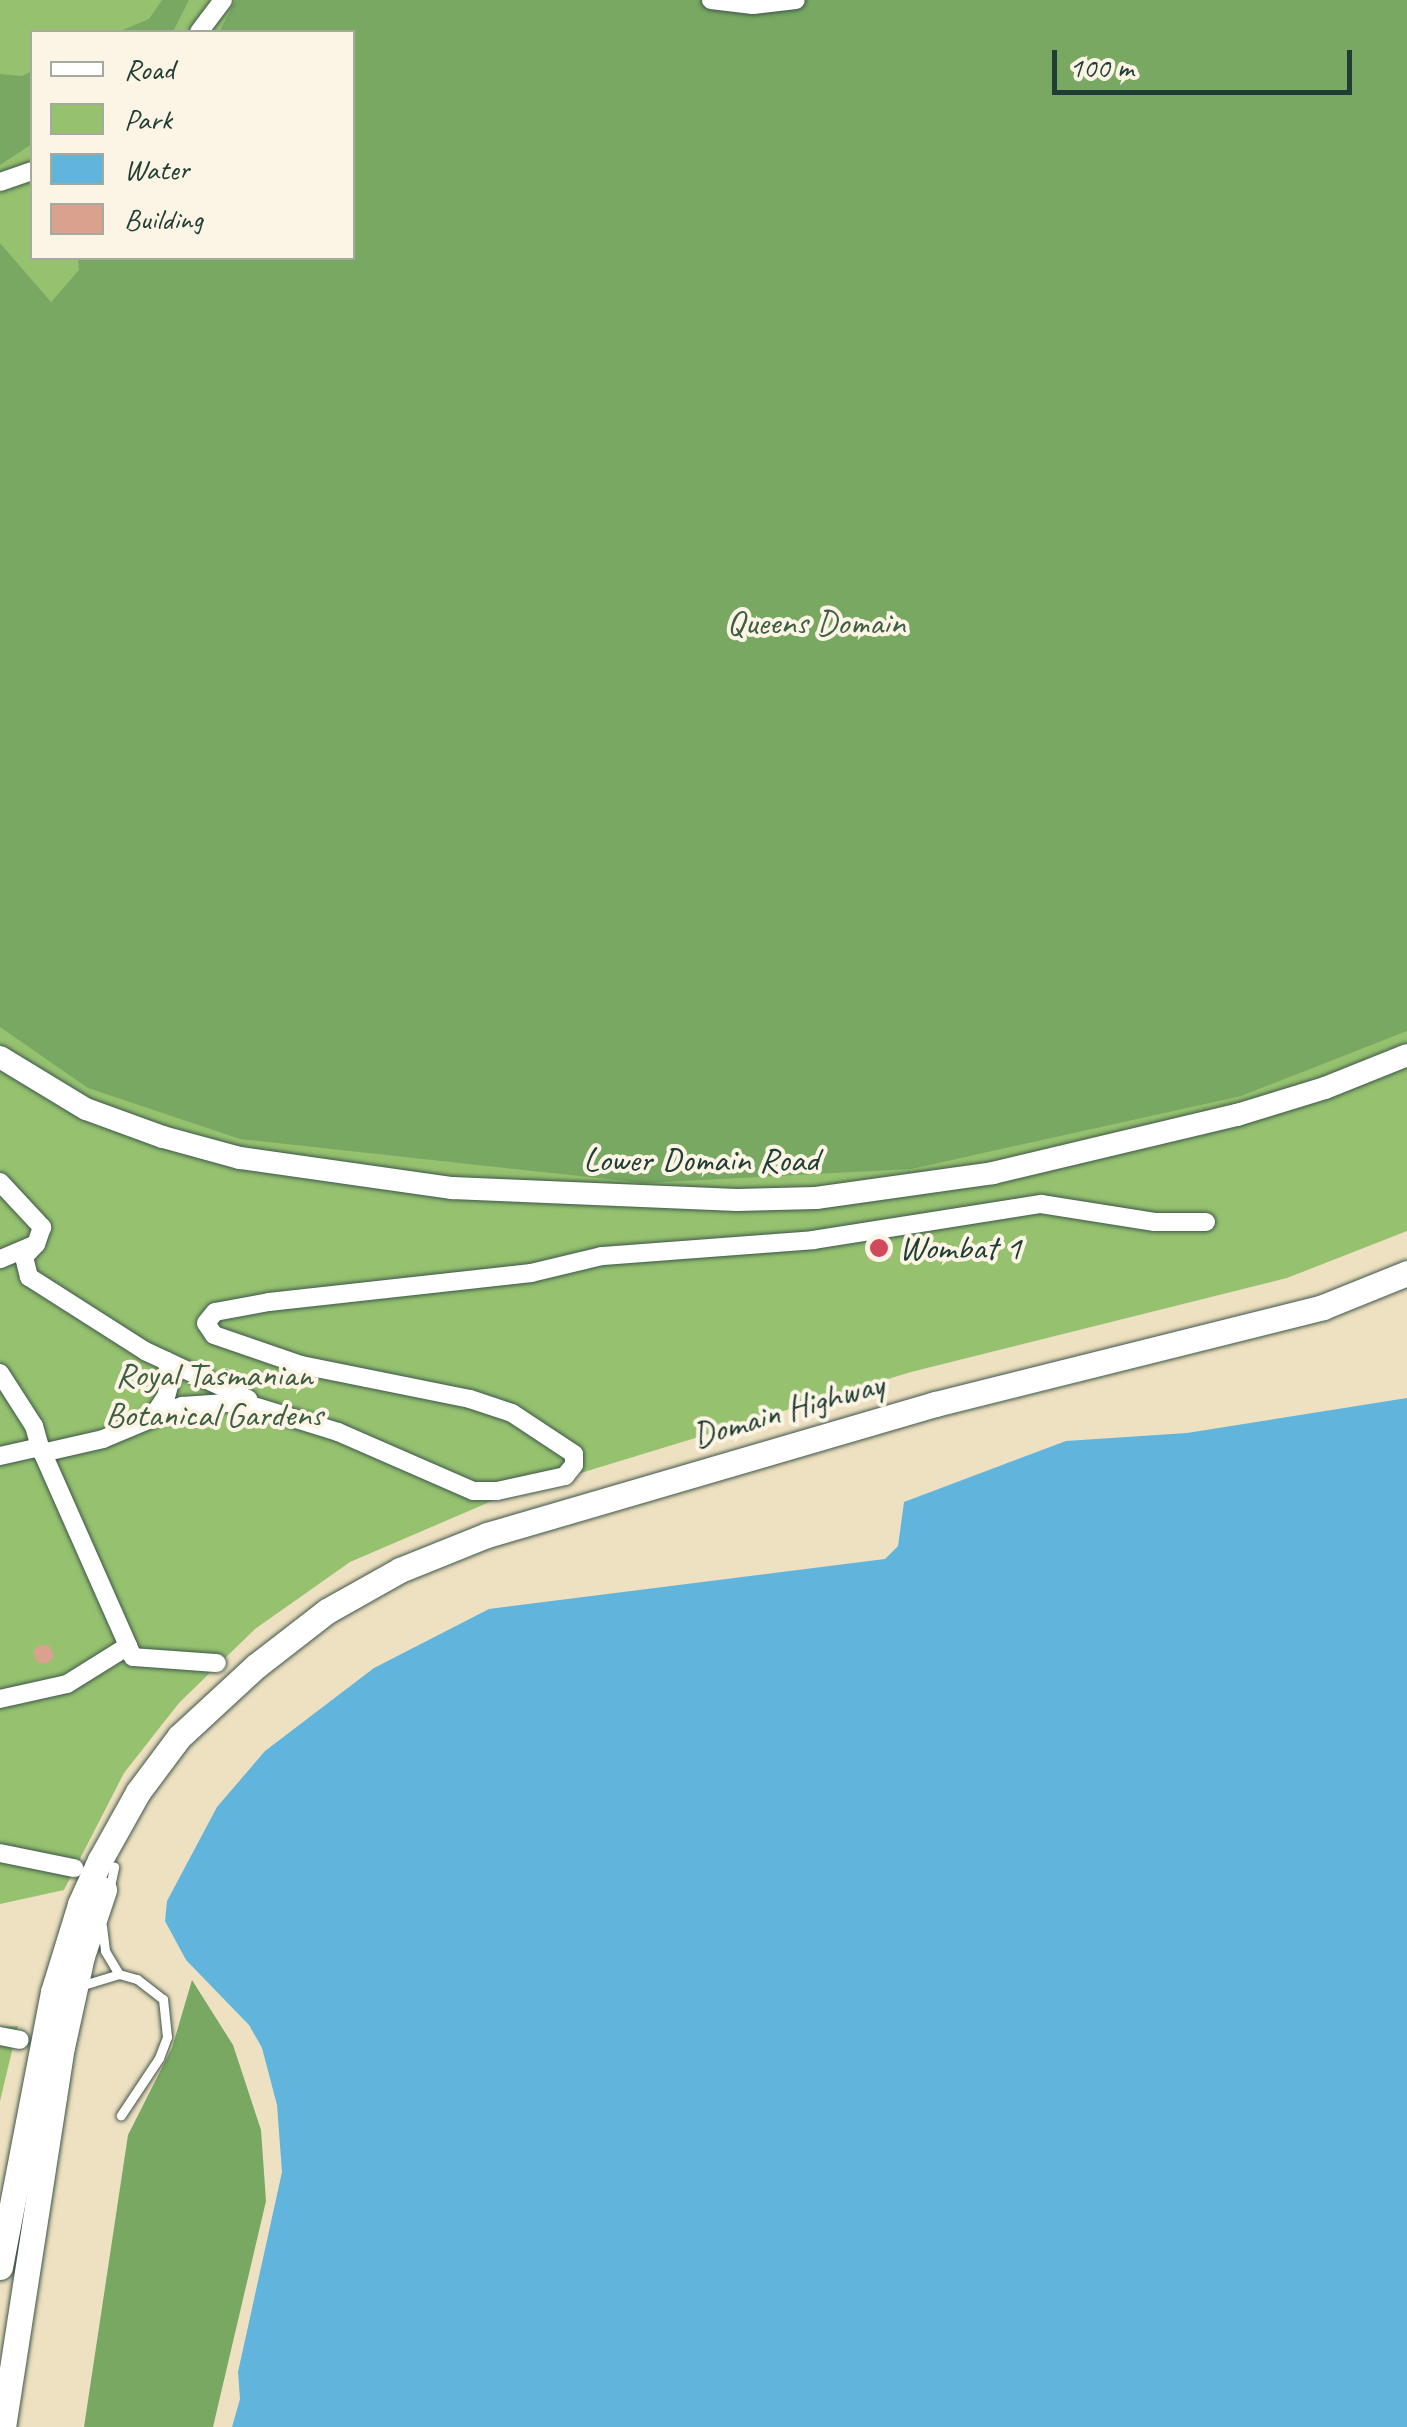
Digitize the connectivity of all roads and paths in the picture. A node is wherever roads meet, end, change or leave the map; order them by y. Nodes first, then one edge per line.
1 (223, 0) edge
2 (711, 0) edge
3 (796, 0) edge
4 (200, 30) edge
5 (30, 172) edge
6 (0, 182) edge
7 (1407, 1055) edge
8 (0, 1057) edge
9 (0, 1182) edge
10 (1206, 1222) dead end
11 (36, 1244) junction
12 (0, 1259) edge
13 (1407, 1272) edge
14 (166, 1361) junction
15 (0, 1373) edge
16 (258, 1404) junction
17 (150, 1419) junction
18 (41, 1450) junction
19 (0, 1456) edge
20 (128, 1646) junction
21 (217, 1663) dead end
22 (225, 1695) junction
23 (0, 1699) edge
24 (0, 1853) edge
25 (114, 1866) junction
26 (74, 1868) dead end
27 (119, 1974) junction
28 (72, 1996) junction
29 (0, 2036) edge
30 (20, 2040) dead end
31 (120, 2115) dead end
32 (0, 2267) edge
33 (17, 2320) junction
34 (0, 2394) edge
35 (3, 2427) edge

1 - 4 street
2 - 3 street
5 - 6 street
7 - 8 street, Lower Domain Road
9 - 11 street
10 - 16 street
11 - 12 street
11 - 14 street
13 - 22 main road, Domain Highway
14 - 16 street
14 - 17 street
15 - 18 street
16 - 17 street
17 - 18 street
18 - 19 street
18 - 20 street
20 - 21 street
20 - 23 street
22 - 25 main road, Domain Highway
22 - 32 main road, Domain Highway
24 - 26 street
25 - 27 lane
25 - 28 main road, Domain Highway
27 - 28 lane
27 - 31 lane
28 - 33 main road, Domain Highway
29 - 30 street
33 - 34 main road, Domain Highway
33 - 35 main road, Domain Highway

